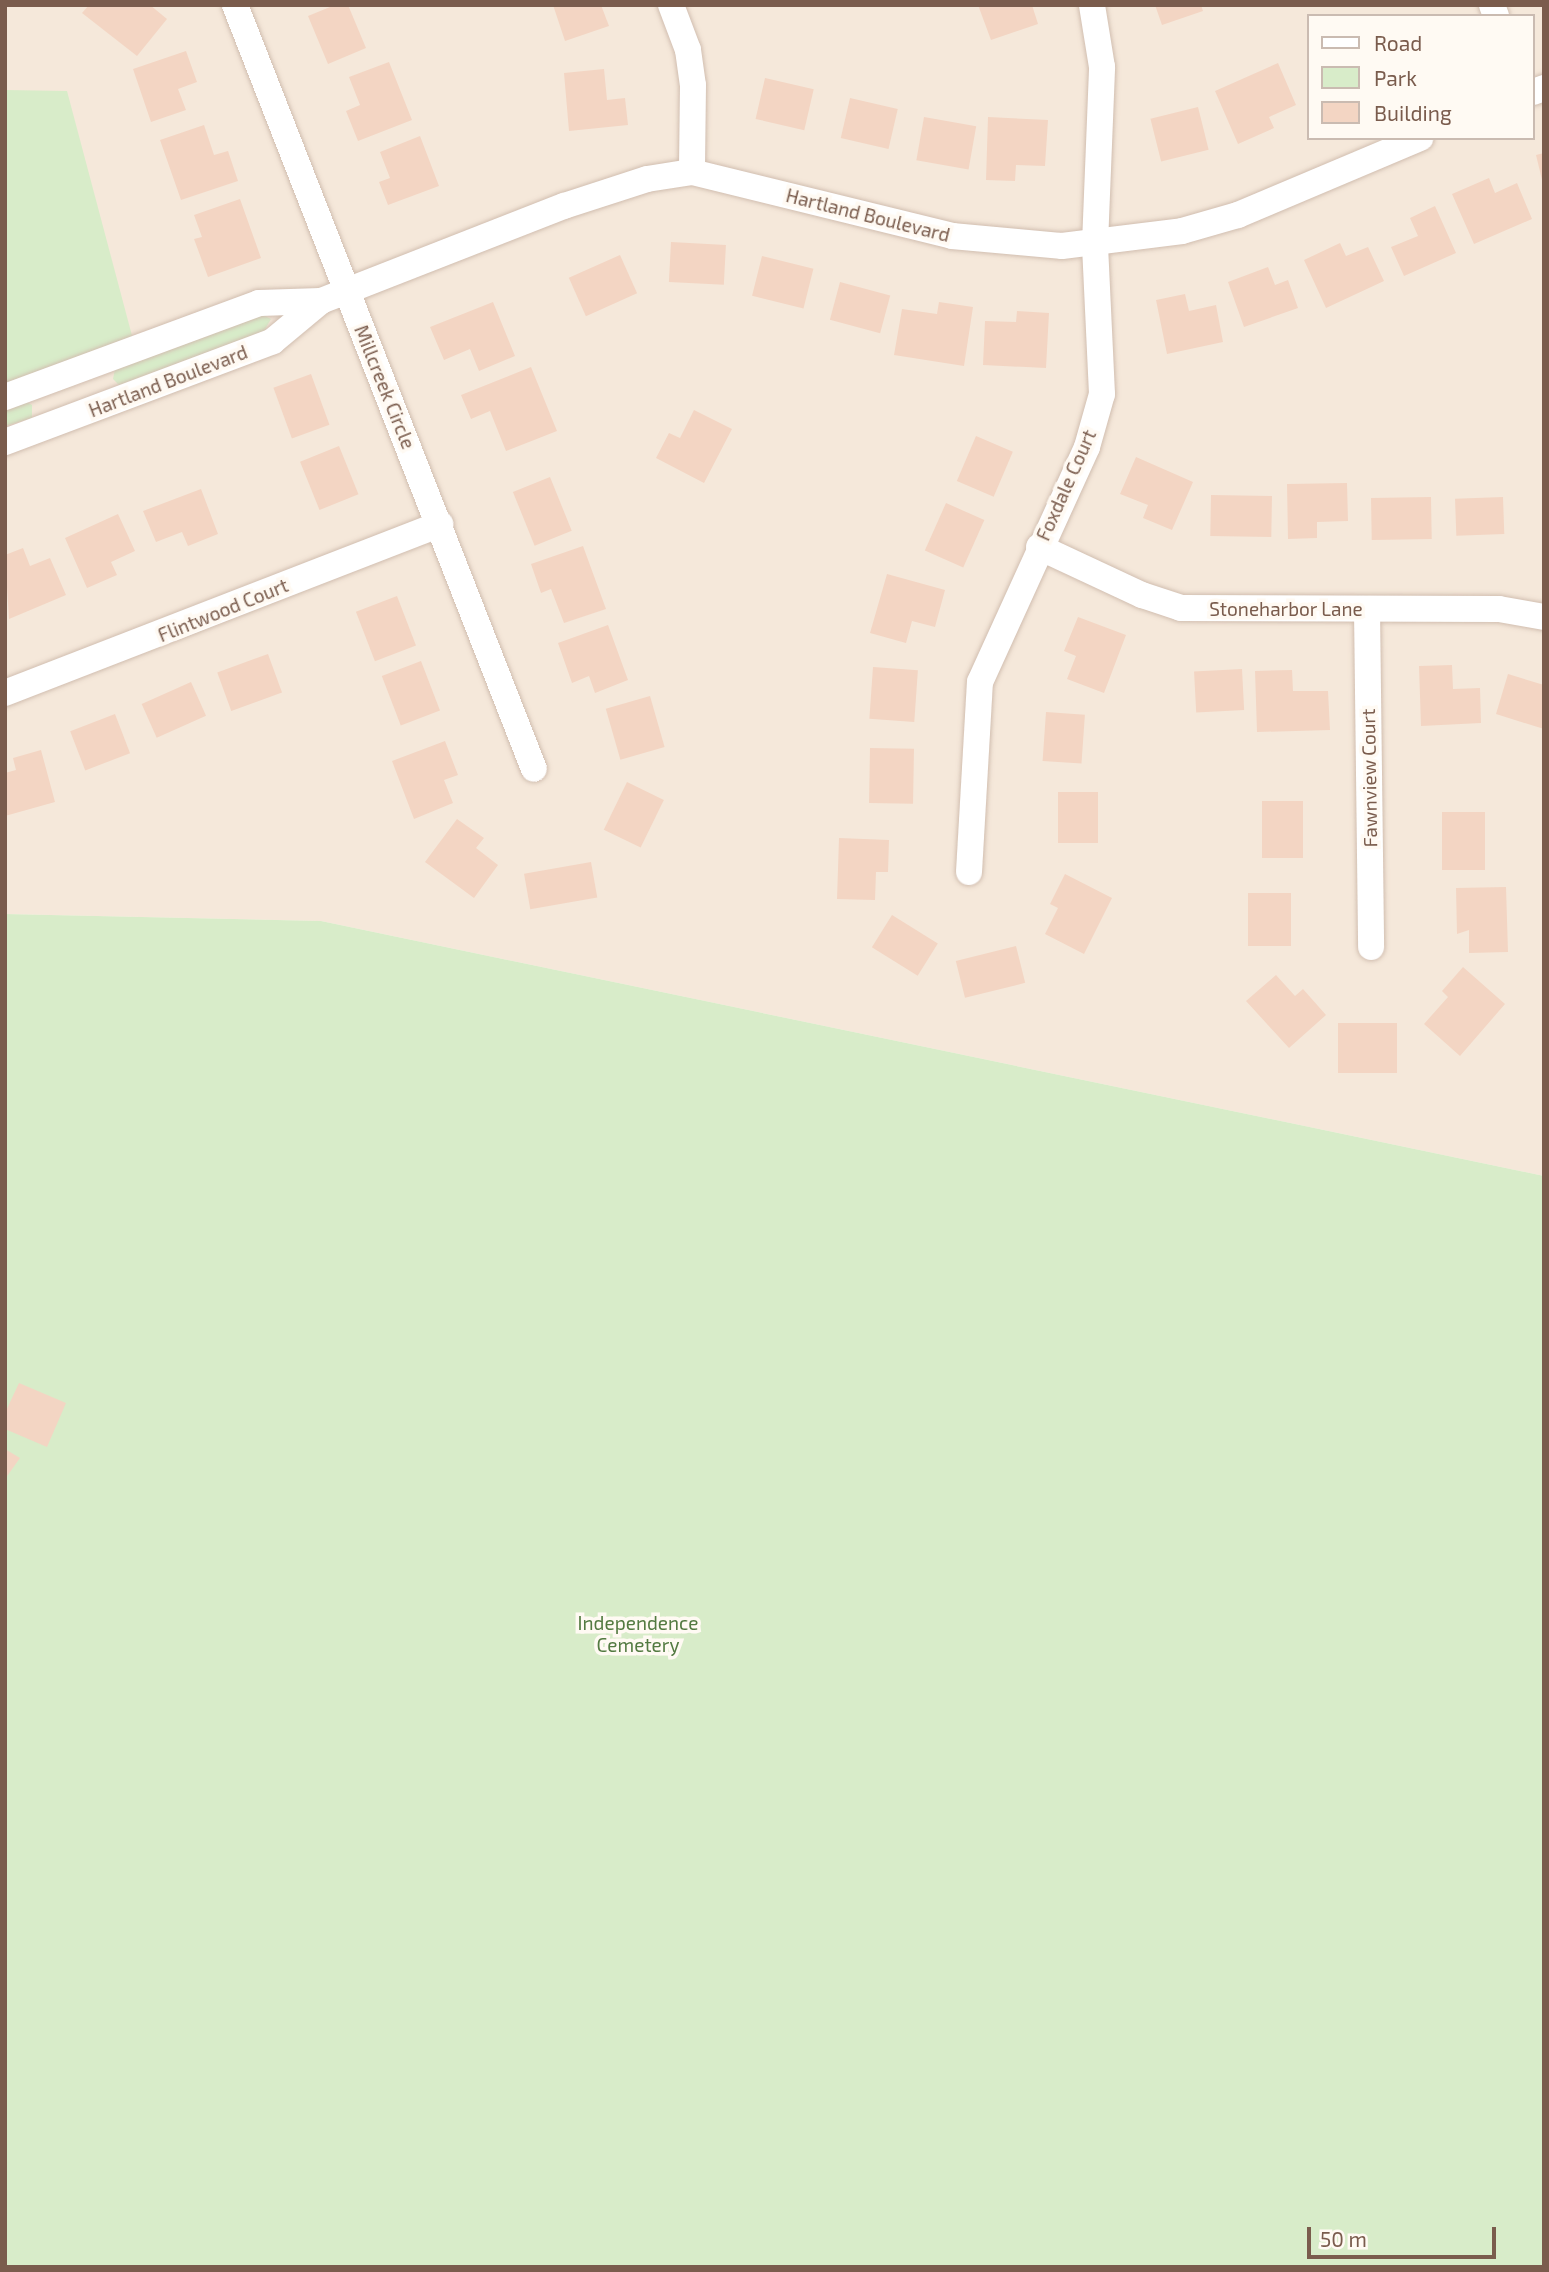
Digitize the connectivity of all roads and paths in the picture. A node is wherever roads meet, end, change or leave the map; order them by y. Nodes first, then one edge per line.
1 (235, 5) edge
2 (671, 5) edge
3 (1092, 5) edge
4 (1415, 140) edge
5 (692, 172) junction
6 (1095, 244) junction
7 (348, 292) junction
8 (321, 301) junction
9 (5, 397) edge
10 (5, 442) edge
11 (440, 524) junction
12 (1040, 547) junction
13 (1367, 609) junction
14 (1544, 618) edge
15 (5, 694) edge
16 (534, 769) dead end
17 (969, 872) dead end
18 (1371, 947) dead end

1 - 7 street, Millcreek Circle
2 - 5 street
3 - 6 street, Foxdale Court
4 - 6 street, Hartland Boulevard
5 - 6 street, Hartland Boulevard
5 - 7 street, Hartland Boulevard
6 - 12 street, Foxdale Court
7 - 8 street, Hartland Boulevard
7 - 11 street, Millcreek Circle
8 - 9 street, Hartland Boulevard
8 - 10 street, Hartland Boulevard
11 - 15 street, Flintwood Court
11 - 16 street, Millcreek Circle
12 - 13 street, Stoneharbor Lane
12 - 17 street, Foxdale Court
13 - 14 street, Stoneharbor Lane
13 - 18 street, Fawnview Court

